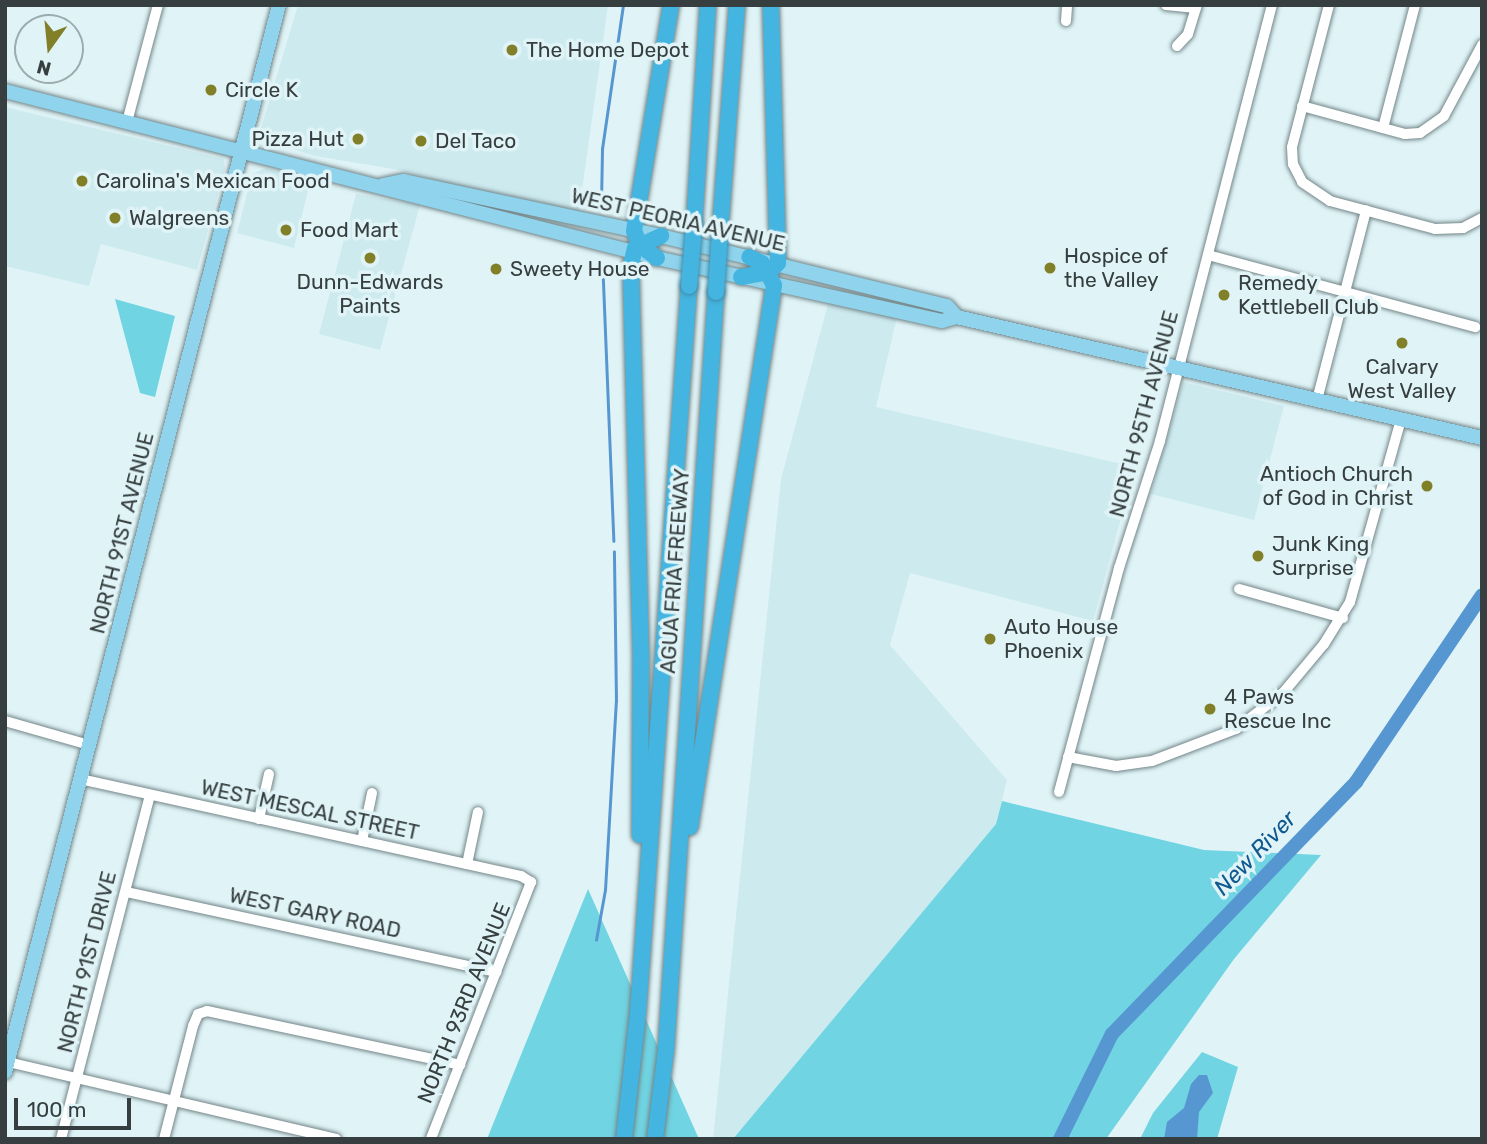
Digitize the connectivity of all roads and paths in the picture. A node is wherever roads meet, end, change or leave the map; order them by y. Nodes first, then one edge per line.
1 (158, 5) edge
2 (279, 5) edge
3 (671, 5) edge
4 (708, 5) edge
5 (737, 5) edge
6 (771, 5) edge
7 (1067, 5) edge
8 (1166, 5) edge
9 (1272, 5) edge
10 (1329, 5) edge
11 (1415, 5) edge
12 (1197, 6) edge
13 (1066, 21) dead end
14 (1177, 46) dead end
15 (1482, 46) edge
16 (5, 91) edge
17 (1302, 106) junction
18 (127, 122) junction
19 (1383, 128) junction
20 (241, 151) junction
21 (383, 184) junction
22 (1366, 210) junction
23 (547, 212) junction
24 (478, 215) junction
25 (1482, 218) edge
26 (661, 236) joint
27 (635, 243) junction
28 (1208, 256) junction
29 (749, 257) joint
30 (657, 258) joint
31 (774, 273) junction
32 (741, 277) joint
33 (1345, 292) junction
34 (957, 317) junction
35 (1475, 327) dead end
36 (1177, 368) junction
37 (1317, 400) junction
38 (1401, 419) junction
39 (1482, 438) edge
40 (1239, 589) dead end
41 (1343, 618) junction
42 (5, 721) edge
43 (89, 745) junction
44 (1068, 757) junction
45 (269, 774) dead end
46 (80, 779) junction
47 (1059, 792) dead end
48 (372, 793) dead end
49 (150, 795) junction
50 (478, 812) dead end
51 (259, 819) junction
52 (362, 841) junction
53 (467, 864) junction
54 (531, 882) joint
55 (125, 892) junction
56 (496, 972) junction
57 (635, 1045) junction
58 (666, 1048) junction
59 (460, 1065) junction
60 (7, 1067) edge
61 (77, 1079) junction
62 (173, 1104) junction
63 (61, 1139) edge
64 (164, 1139) edge
65 (336, 1139) edge
66 (430, 1139) edge
67 (624, 1139) edge
68 (654, 1139) edge

1 - 18 street
2 - 20 main road, NORTH 91ST AVENUE
3 - 27 highway
4 - 57 highway, AGUA FRIA FREEWAY, bridge
5 - 58 highway, AGUA FRIA FREEWAY, bridge
6 - 31 highway
7 - 13 street
8 - 12 street
9 - 28 street, NORTH 95TH AVENUE
10 - 17 street
11 - 19 street
12 - 14 street
15 - 19 street
16 - 18 main road, WEST PEORIA AVENUE
17 - 19 street
17 - 22 street
18 - 20 main road, WEST PEORIA AVENUE
20 - 21 main road, WEST PEORIA AVENUE
20 - 43 main road, NORTH 91ST AVENUE
21 - 23 main road, WEST PEORIA AVENUE
21 - 24 main road, WEST PEORIA AVENUE
22 - 25 street
22 - 33 street
23 - 24 main road
23 - 27 main road, WEST PEORIA AVENUE
24 - 27 main road, WEST PEORIA AVENUE
26 - 27 highway
26 - 29 main road, WEST PEORIA AVENUE
27 - 30 highway
27 - 57 highway
28 - 33 street
28 - 36 street, NORTH 95TH AVENUE
29 - 31 highway
30 - 32 main road, WEST PEORIA AVENUE
31 - 32 highway
31 - 34 main road, WEST PEORIA AVENUE
31 - 34 main road, WEST PEORIA AVENUE
31 - 58 highway
33 - 35 street
33 - 37 street
34 - 36 main road, WEST PEORIA AVENUE
36 - 37 main road, WEST PEORIA AVENUE
36 - 44 street, NORTH 95TH AVENUE
37 - 38 main road, WEST PEORIA AVENUE
38 - 39 main road, WEST PEORIA AVENUE
38 - 41 street
40 - 41 street
41 - 44 street
42 - 43 street
43 - 46 main road, NORTH 91ST AVENUE
44 - 47 street, NORTH 95TH AVENUE
45 - 51 street
46 - 49 street, WEST MESCAL STREET
46 - 60 main road, NORTH 91ST AVENUE
48 - 52 street
49 - 51 street, WEST MESCAL STREET
49 - 55 street, NORTH 91ST DRIVE
50 - 53 street
51 - 52 street, WEST MESCAL STREET
52 - 53 street, WEST MESCAL STREET
53 - 54 street, WEST MESCAL STREET
54 - 56 street, NORTH 93RD AVENUE
55 - 56 street, WEST GARY ROAD
55 - 61 street, NORTH 91ST DRIVE
56 - 59 street, NORTH 93RD AVENUE
57 - 67 highway, AGUA FRIA FREEWAY
58 - 68 highway, AGUA FRIA FREEWAY
59 - 62 street
59 - 66 street, NORTH 93RD AVENUE
60 - 61 street
61 - 62 street
61 - 63 street, NORTH 91ST DRIVE
62 - 64 street
62 - 65 street

